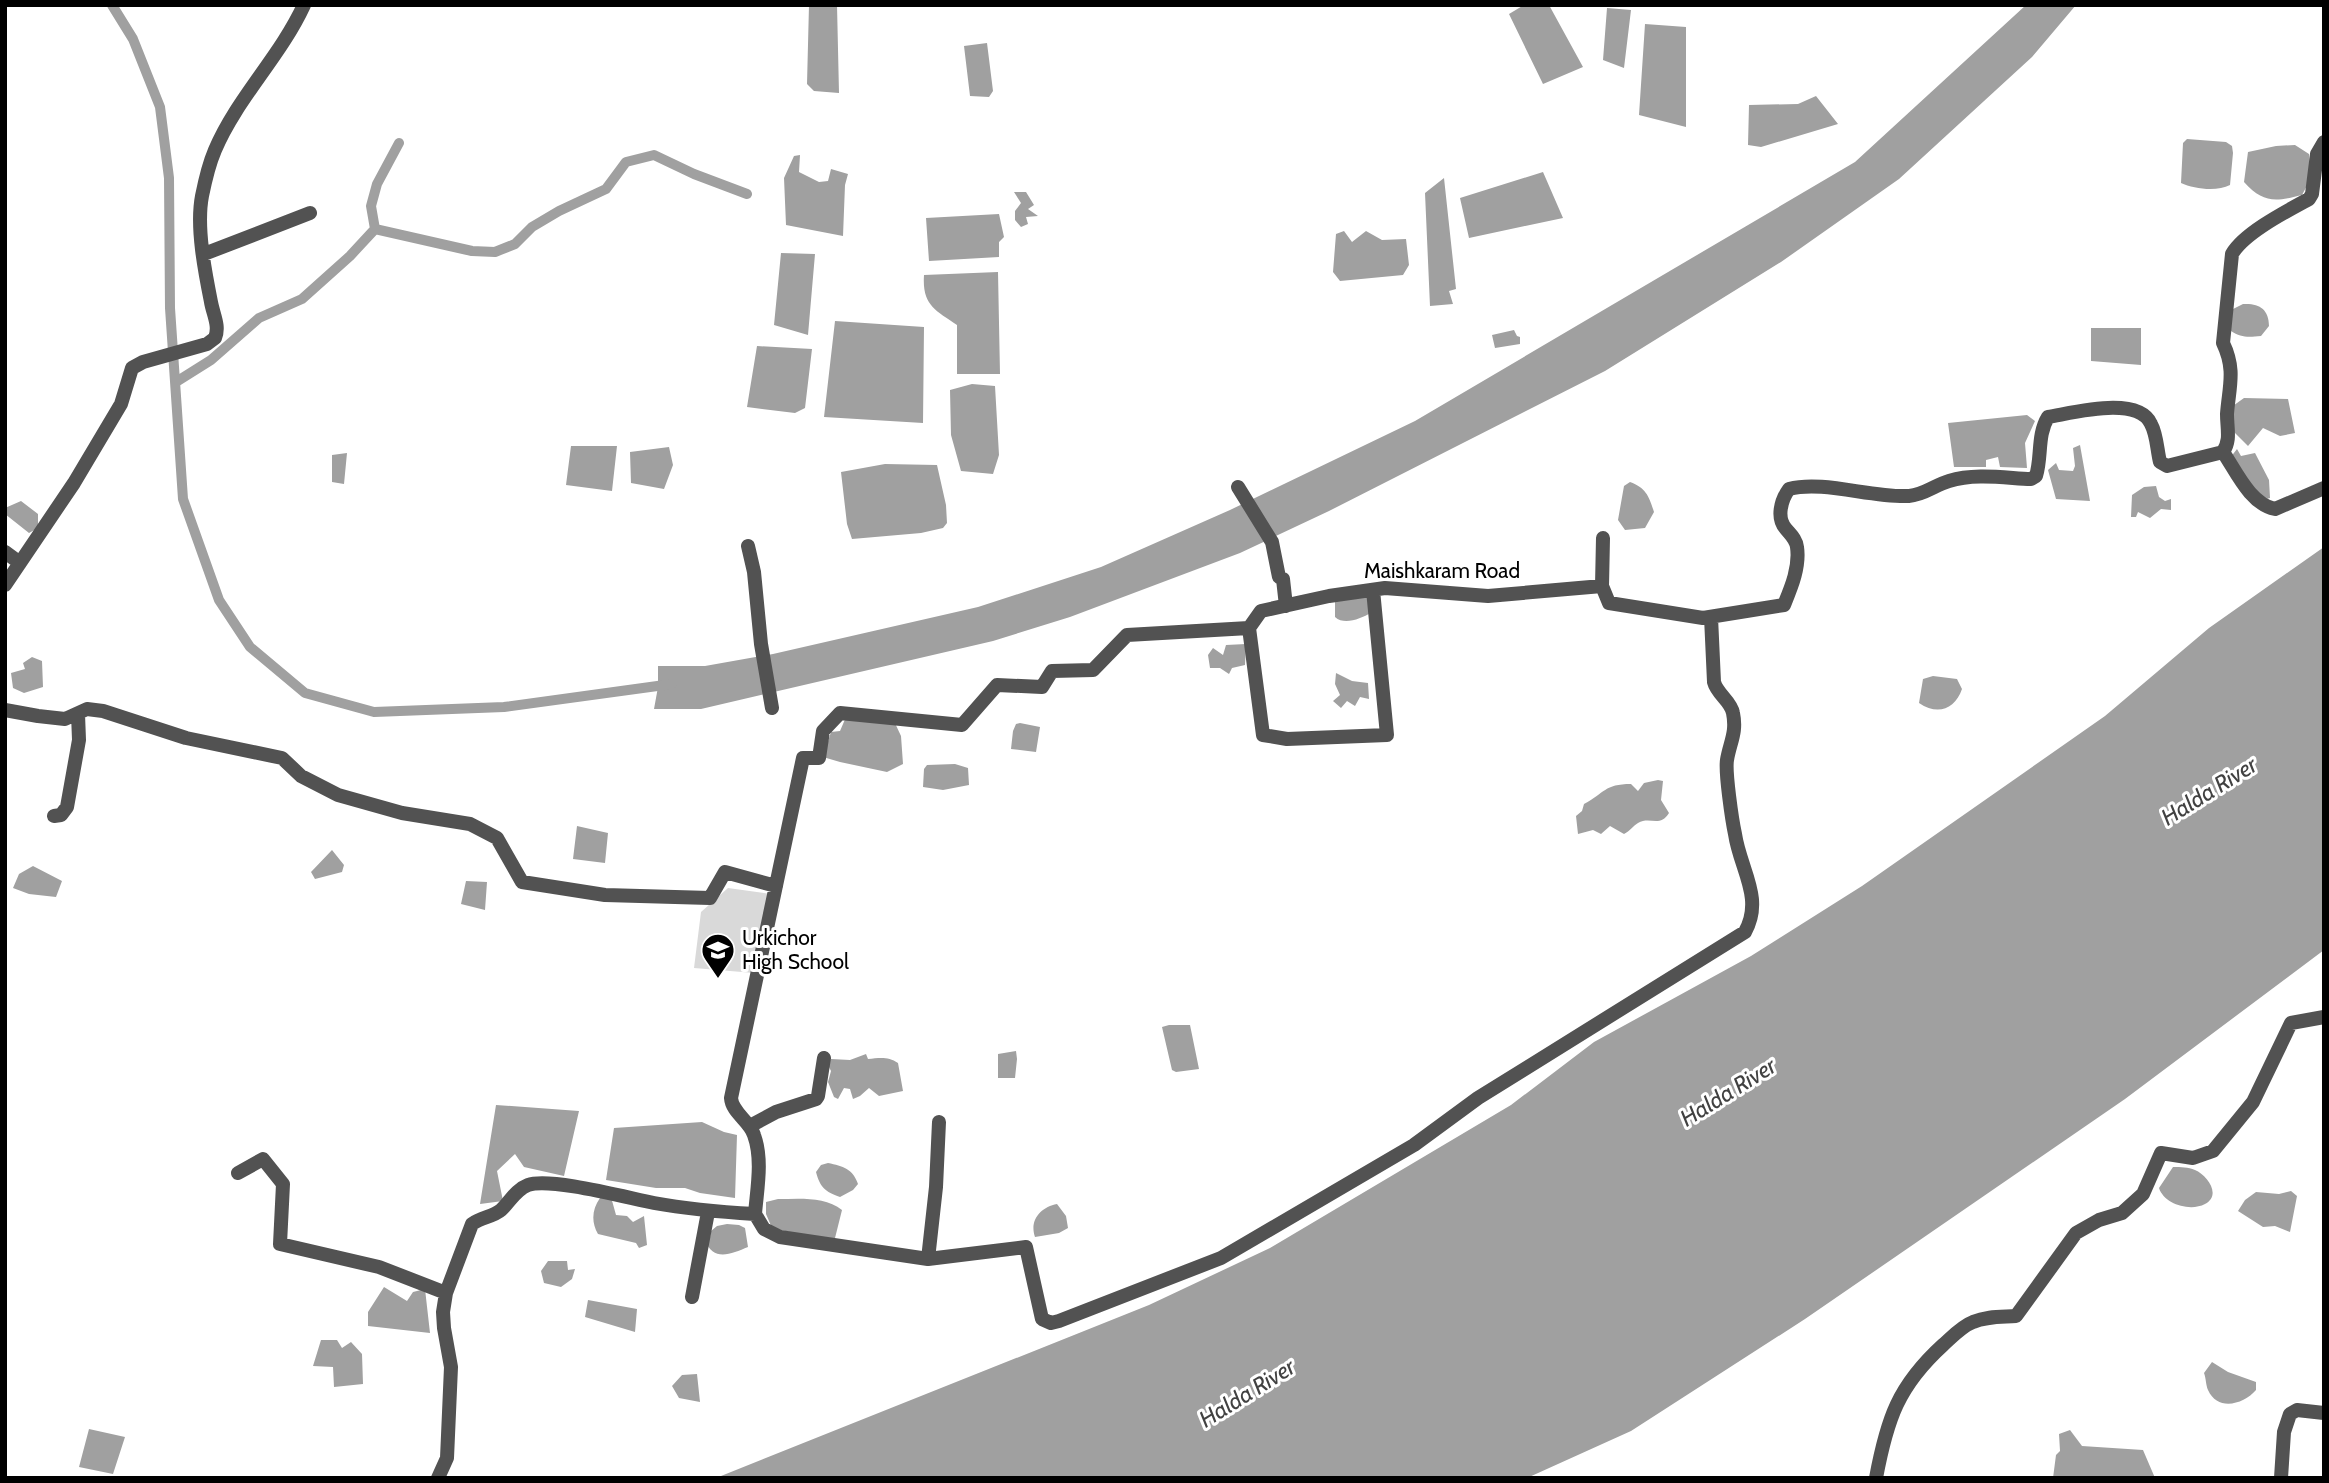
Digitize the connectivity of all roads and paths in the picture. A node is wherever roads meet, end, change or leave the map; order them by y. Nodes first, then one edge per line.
1 (304, 5) edge
2 (2324, 142) edge
3 (310, 213) dead end
4 (204, 254) junction
5 (2223, 452) junction
6 (2324, 488) edge
7 (1242, 492) dead end
8 (1603, 538) dead end
9 (748, 546) dead end
10 (5, 552) edge
11 (20, 563) junction
12 (5, 585) edge
13 (1602, 586) junction
14 (1373, 590) junction
15 (1286, 606) junction
16 (1711, 617) junction
17 (1249, 628) junction
18 (772, 708) dead end
19 (5, 710) edge
20 (78, 714) junction
21 (54, 816) dead end
22 (776, 886) junction
23 (2324, 1017) edge
24 (824, 1058) dead end
25 (939, 1122) dead end
26 (750, 1126) junction
27 (238, 1173) dead end
28 (708, 1212) junction
29 (755, 1214) junction
30 (928, 1259) junction
31 (446, 1293) junction
32 (692, 1297) dead end
33 (2324, 1413) edge
34 (438, 1478) edge
35 (1876, 1478) edge
36 (2281, 1478) edge

1 - 4 street
2 - 5 street
3 - 4 street
4 - 11 street
5 - 6 street
5 - 16 street
7 - 15 street
8 - 13 street
9 - 18 street
10 - 11 street
11 - 12 street
13 - 14 street, Maishkaram Road
13 - 16 street
14 - 15 street, Maishkaram Road
14 - 17 street
15 - 17 street, Maishkaram Road
16 - 30 street
17 - 22 street
19 - 20 street
20 - 21 street
20 - 22 street
22 - 26 street
23 - 35 street
24 - 26 street
25 - 30 street
26 - 29 street
27 - 31 street
28 - 29 street
28 - 31 street
28 - 32 street
29 - 30 street
31 - 34 street
33 - 36 street

